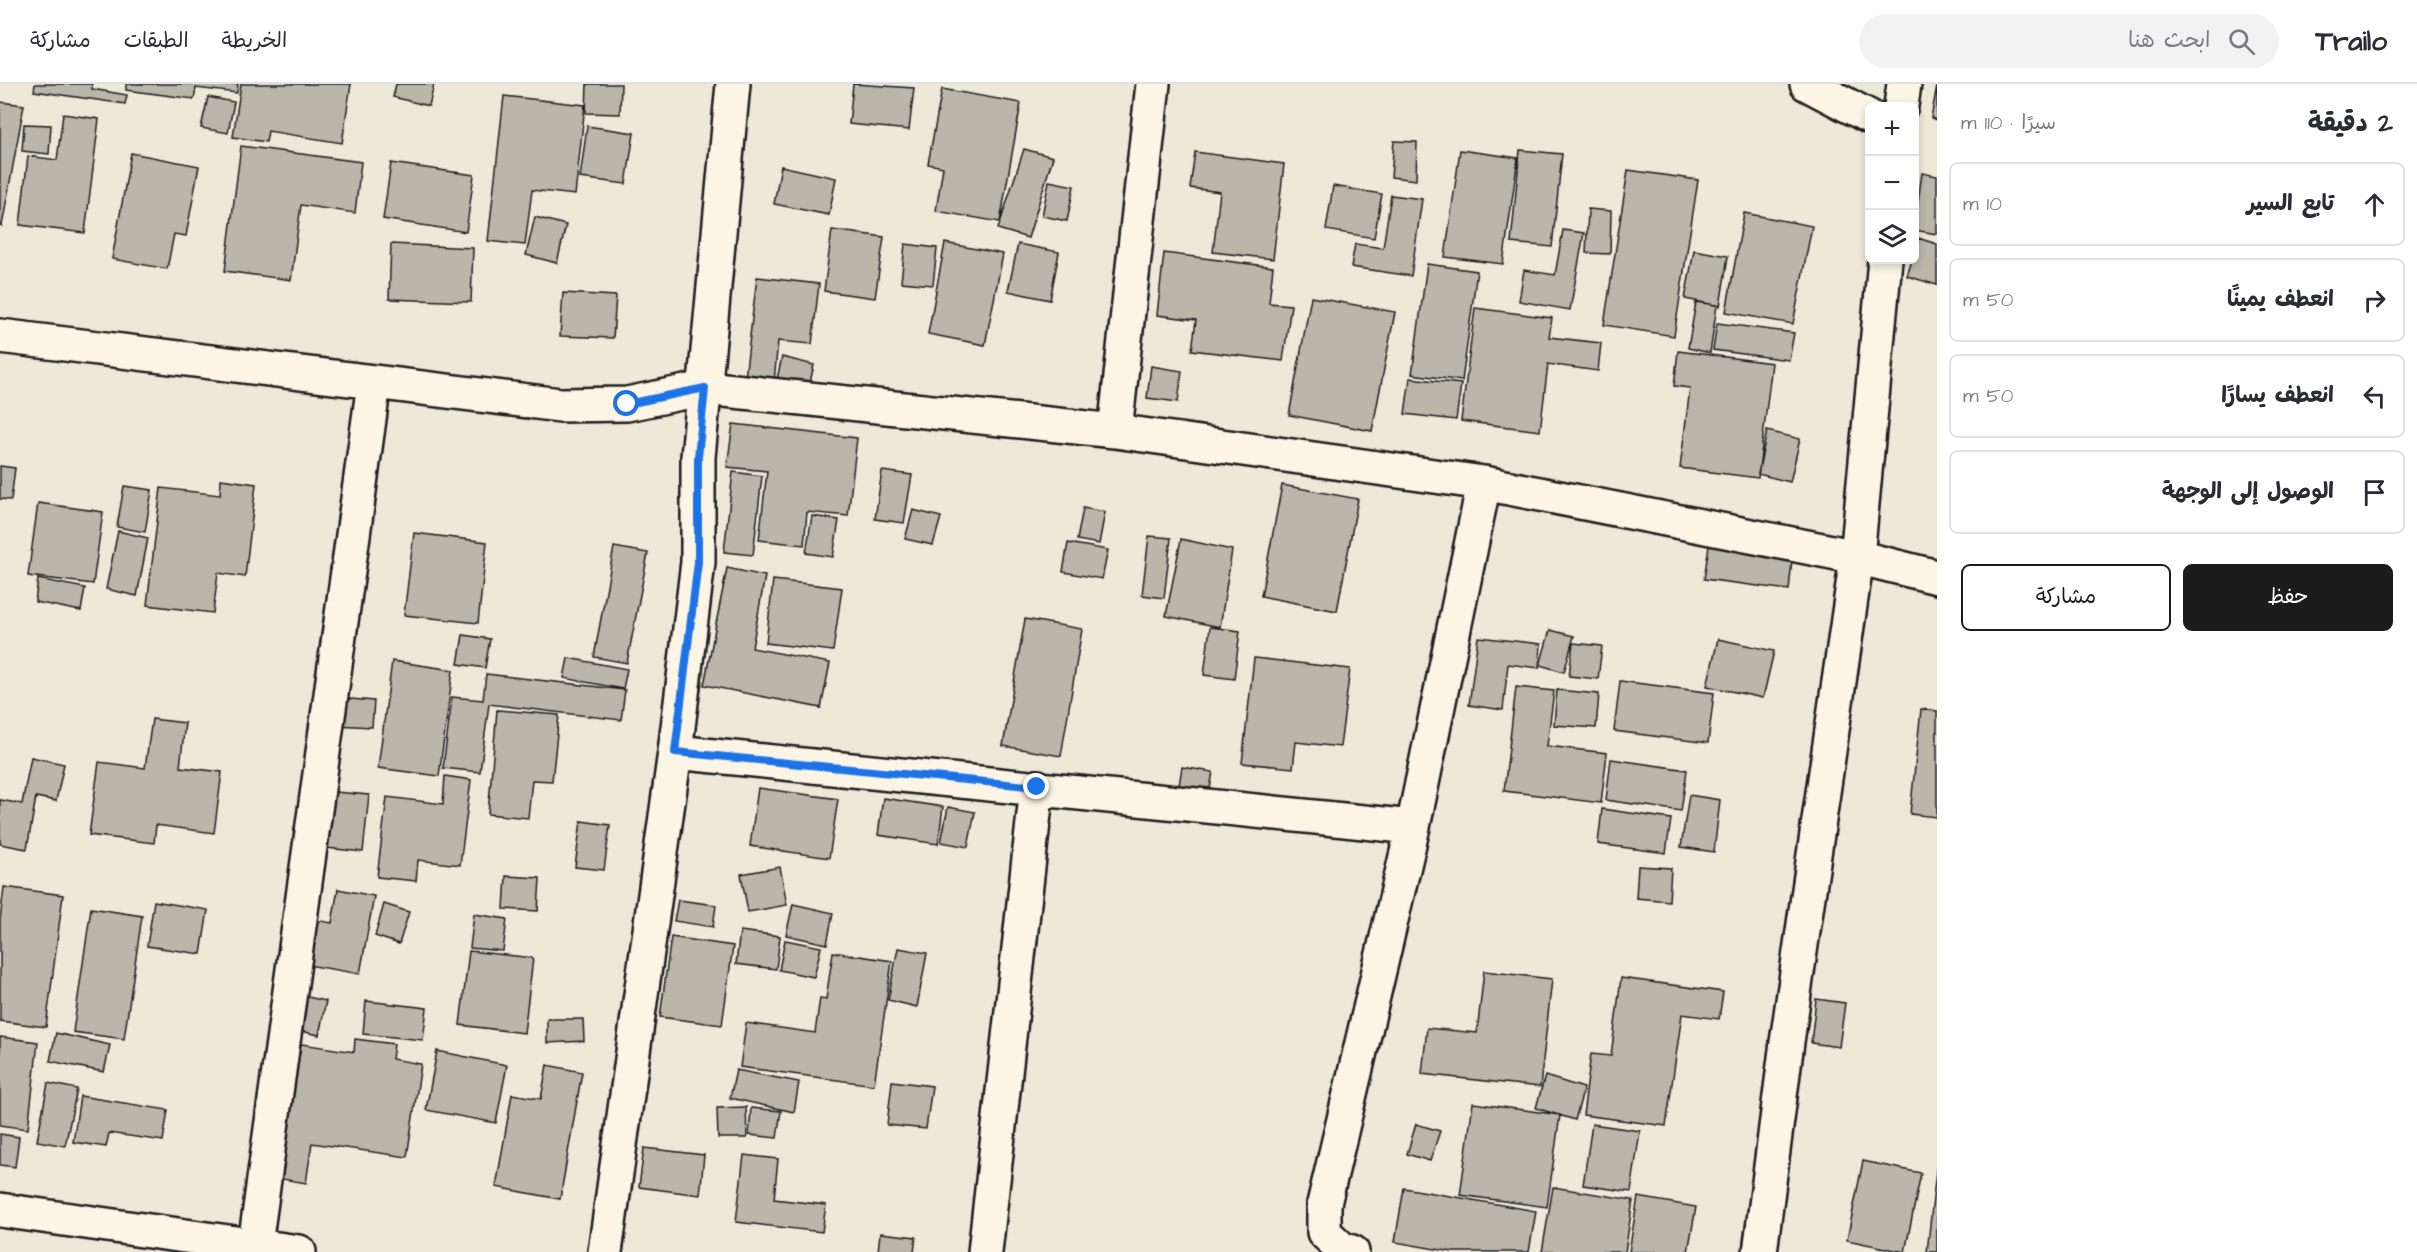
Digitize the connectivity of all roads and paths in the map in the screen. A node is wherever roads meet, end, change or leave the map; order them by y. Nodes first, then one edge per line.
1 (733, 84) edge
2 (1153, 84) edge
3 (1807, 84) edge
4 (1904, 84) edge
5 (1901, 102) edge
6 (1865, 115) edge
7 (1885, 264) edge
8 (0, 336) edge
9 (374, 383) junction
10 (705, 388) junction
11 (1115, 431) junction
12 (1484, 483) junction
13 (1857, 557) junction
14 (1937, 577) edge
15 (675, 752) junction
16 (1037, 787) junction
17 (1413, 827) junction
18 (0, 1210) edge
19 (254, 1249) edge
20 (299, 1252) edge
21 (605, 1252) edge
22 (985, 1252) edge
23 (1352, 1252) edge
24 (1760, 1252) edge

1 - 10 street
2 - 11 street
3 - 6 street
4 - 5 street
7 - 13 street
8 - 9 street
9 - 10 street
9 - 19 street
10 - 11 street
10 - 15 street
11 - 12 street
12 - 13 street
12 - 17 street
13 - 14 street
13 - 24 street
15 - 16 street
15 - 21 street
16 - 17 street
16 - 22 street
17 - 23 street
18 - 19 street
19 - 20 street

